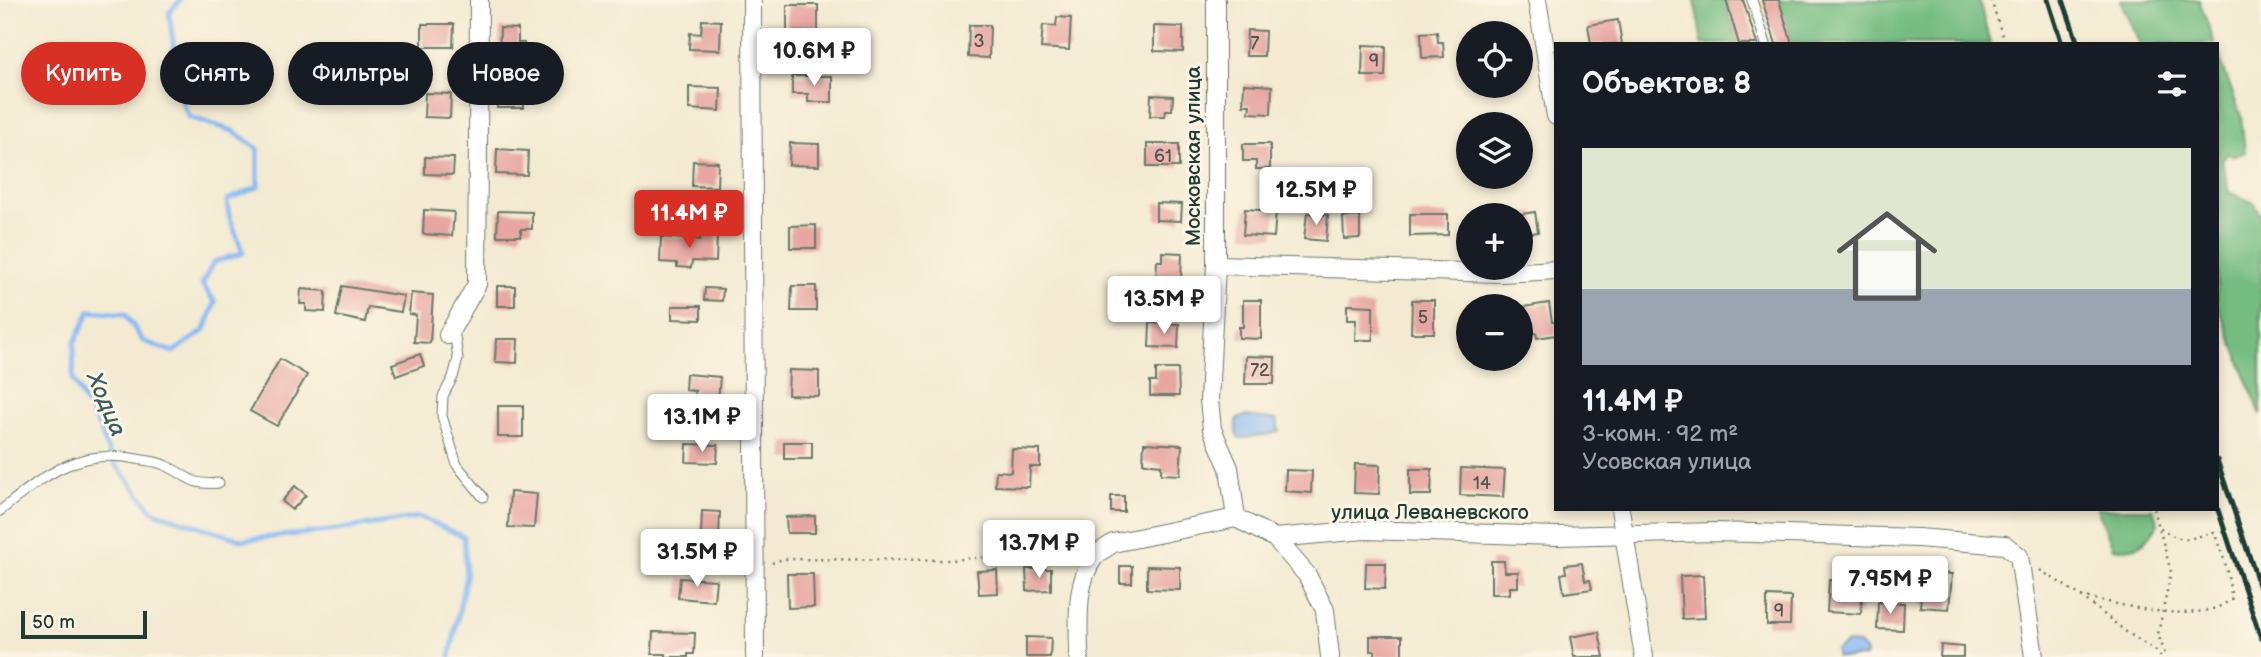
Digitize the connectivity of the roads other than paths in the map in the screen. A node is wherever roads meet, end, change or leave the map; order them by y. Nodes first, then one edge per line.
1 (479, 0) edge
2 (752, 0) edge
3 (1216, 0) edge
4 (1537, 0) edge
5 (1752, 0) edge
6 (1765, 42) edge
7 (1554, 104) edge
8 (1216, 265) junction
9 (1554, 270) edge
10 (451, 331) joint
11 (219, 483) dead end
12 (484, 498) dead end
13 (0, 511) edge
14 (1620, 511) edge
15 (1236, 518) junction
16 (1624, 533) junction
17 (1275, 538) junction
18 (755, 657) edge
19 (1079, 657) edge
20 (1331, 657) edge
21 (1644, 657) edge
22 (2034, 657) edge

1 - 10 street
2 - 18 street
3 - 8 street, Московская улица
4 - 7 street
5 - 6 lane
8 - 9 street
8 - 15 street, Московская улица
10 - 12 lane
11 - 13 lane
14 - 16 street
15 - 17 street
15 - 19 street
16 - 17 street, улица Леваневского
16 - 21 street
16 - 22 street, улица Леваневского
17 - 20 street

